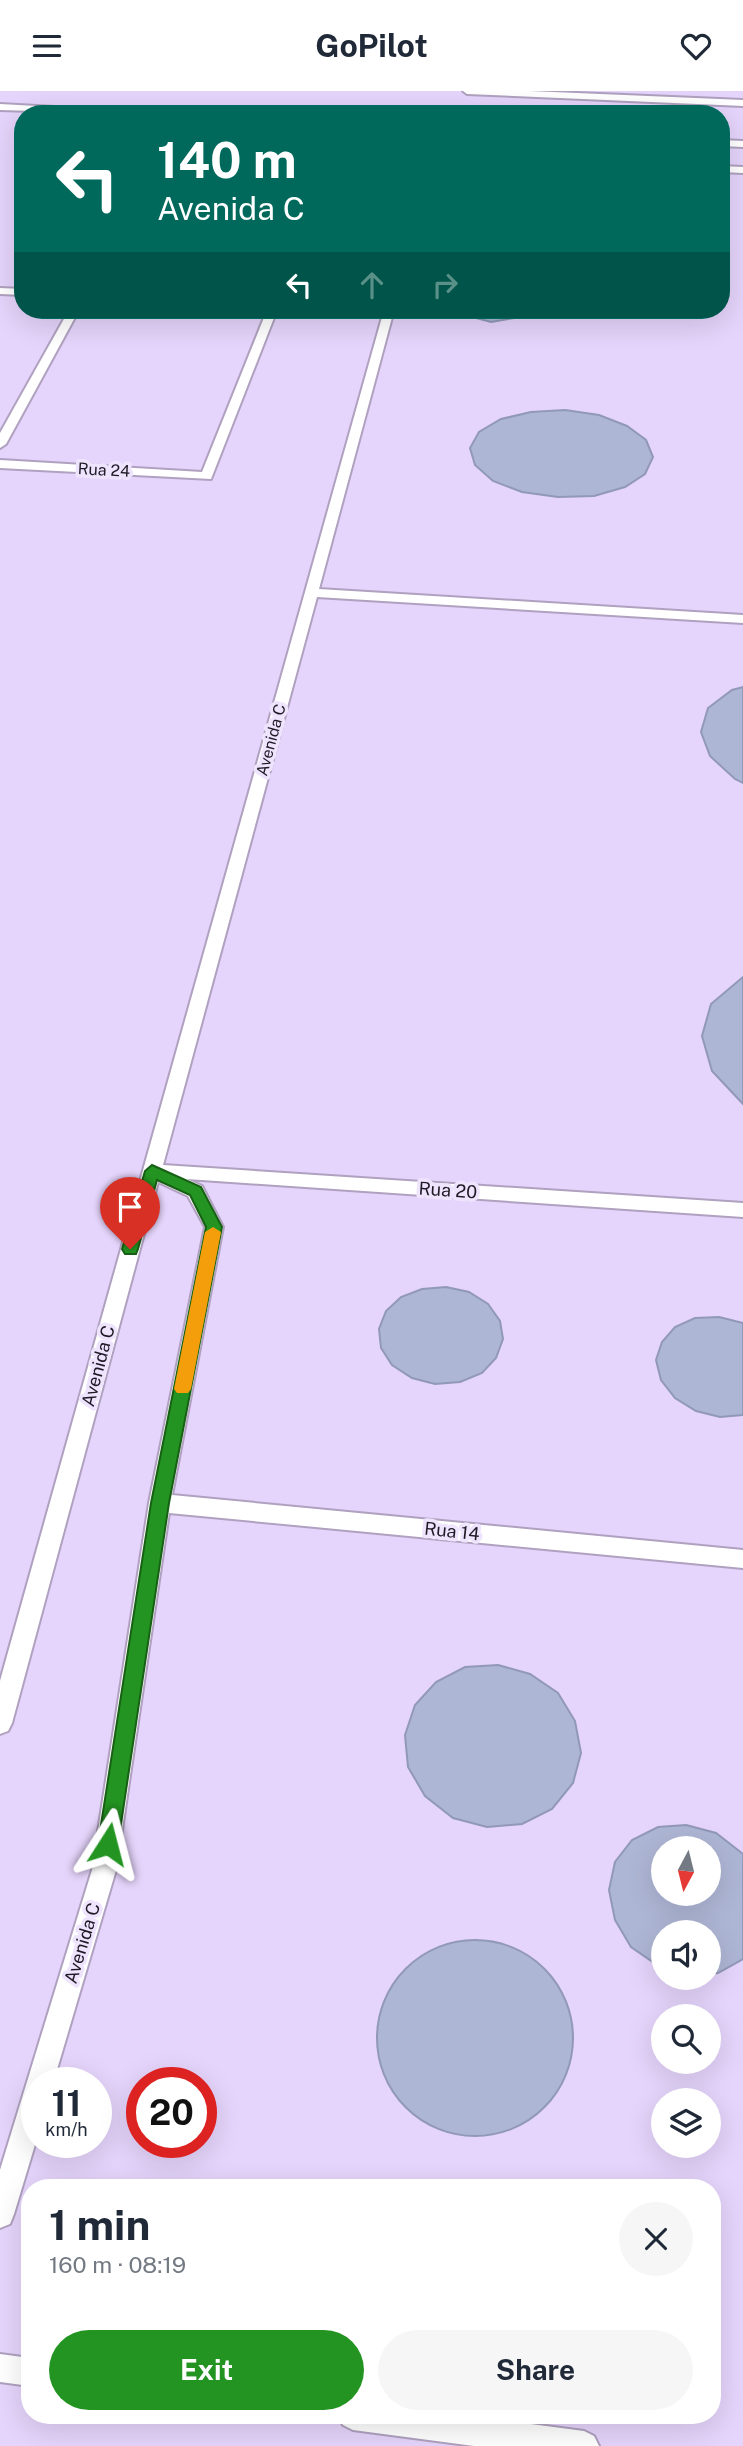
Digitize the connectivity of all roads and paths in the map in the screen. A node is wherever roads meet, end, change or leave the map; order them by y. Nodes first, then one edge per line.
1 (467, 91) edge
2 (676, 95) edge
3 (743, 103) edge
4 (69, 319) edge
5 (268, 319) edge
6 (387, 319) edge
7 (0, 444) edge
8 (0, 464) edge
9 (311, 593) junction
10 (743, 619) edge
11 (152, 1171) junction
12 (743, 1210) edge
13 (160, 1503) junction
14 (743, 1559) edge
15 (0, 1723) edge
16 (45, 2067) edge
17 (21, 2145) edge
18 (0, 2214) edge
19 (0, 2368) edge
20 (21, 2371) edge
21 (420, 2424) edge
22 (584, 2446) edge

1 - 2 lane
2 - 3 lane
4 - 7 lane
5 - 8 lane, Rua 24
6 - 9 lane, Avenida C
9 - 10 lane
9 - 11 lane, Avenida C
11 - 12 lane, Rua 20
11 - 13 lane, Avenida C
11 - 15 lane, Avenida C
13 - 14 lane, Rua 14
13 - 16 lane, Avenida C
17 - 18 lane
19 - 20 lane
21 - 22 lane

